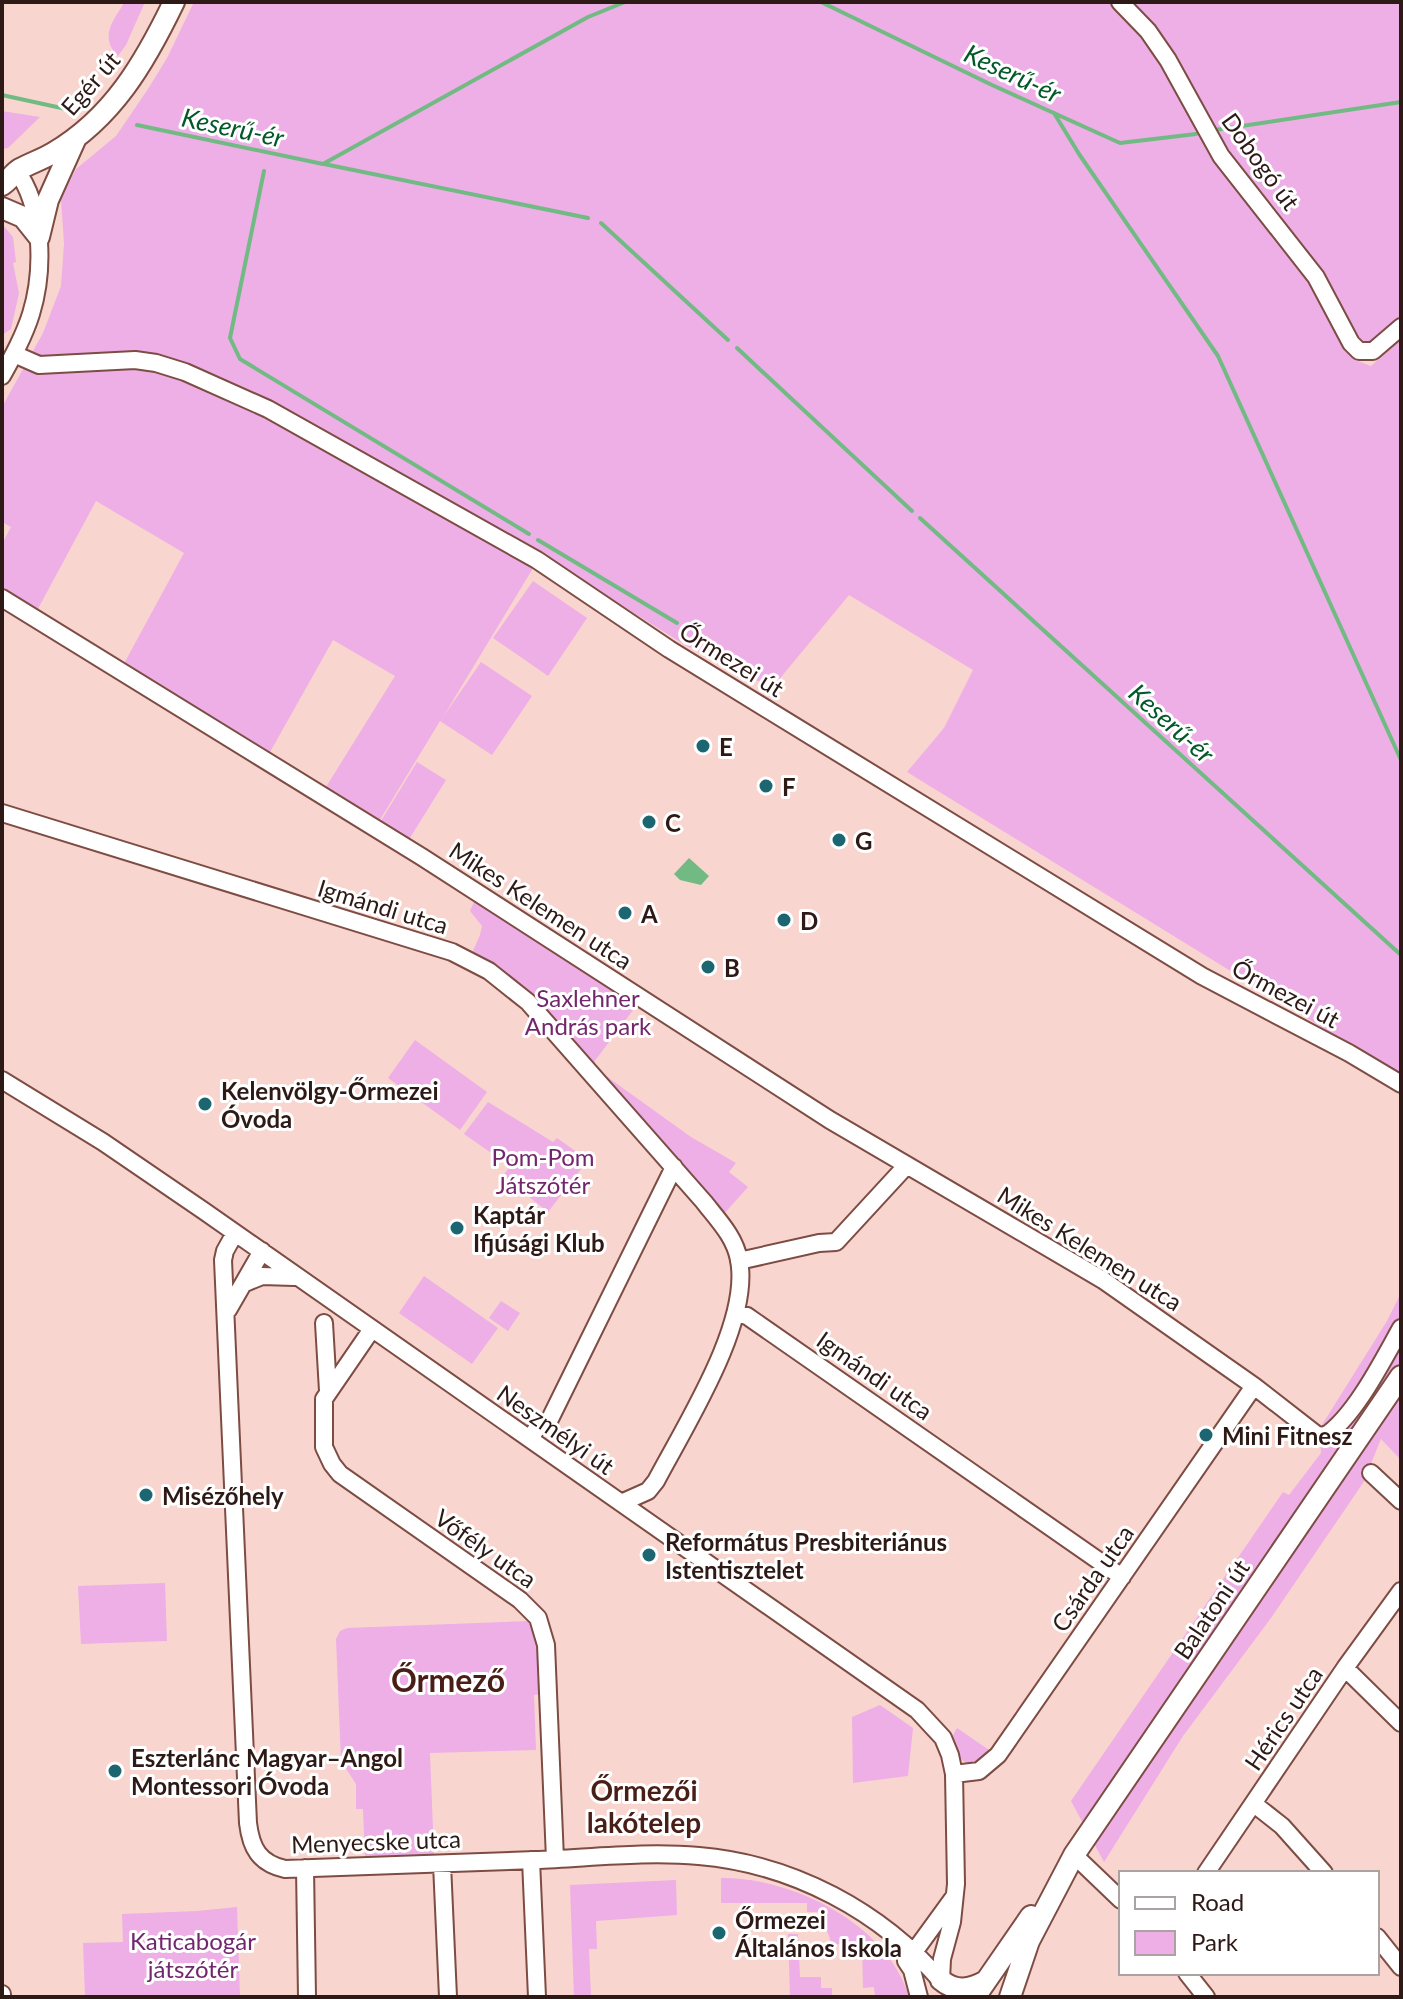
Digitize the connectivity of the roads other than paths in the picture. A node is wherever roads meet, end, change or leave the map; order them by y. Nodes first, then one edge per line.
1 (174, 2) edge
2 (1120, 2) edge
3 (76, 138) junction
4 (7, 174) edge
5 (2, 208) edge
6 (39, 237) junction
7 (1401, 327) edge
8 (14, 354) junction
9 (2, 376) edge
10 (2, 598) edge
11 (2, 813) edge
12 (2, 1080) edge
13 (1401, 1084) edge
14 (907, 1165) junction
15 (674, 1167) junction
16 (235, 1233) junction
17 (262, 1251) junction
18 (739, 1261) junction
19 (300, 1278) junction
20 (245, 1283) junction
21 (227, 1312) junction
22 (736, 1313) junction
23 (324, 1323) dead end
24 (1401, 1328) edge
25 (372, 1329) junction
26 (1383, 1360) junction
27 (1401, 1376) edge
28 (1254, 1386) junction
29 (328, 1391) junction
30 (530, 1439) junction
31 (1371, 1473) dead end
32 (648, 1491) junction
33 (1401, 1501) edge
34 (621, 1503) junction
35 (646, 1521) junction
36 (1122, 1577) junction
37 (1401, 1591) edge
38 (1345, 1668) junction
39 (1401, 1723) edge
40 (954, 1774) junction
41 (1254, 1804) junction
42 (555, 1859) junction
43 (531, 1860) junction
44 (1069, 1863) junction
45 (442, 1864) junction
46 (305, 1868) junction
47 (1207, 1871) edge
48 (1322, 1871) edge
49 (955, 1895) junction
50 (1119, 1899) edge
51 (882, 1926) junction
52 (1379, 1940) edge
53 (914, 1952) junction
54 (1401, 1967) edge
55 (912, 1970) junction
56 (1189, 1975) edge
57 (947, 1988) edge
58 (980, 1989) edge
59 (1009, 1995) edge
60 (307, 1997) edge
61 (448, 1997) edge
62 (537, 1997) edge
63 (919, 1997) edge
64 (1206, 1997) edge

1 - 3 main road, Egér út
2 - 7 street, Dobogó út
3 - 4 main road, Egér út
3 - 6 main road
4 - 6 street
5 - 6 main road
6 - 8 street
8 - 9 street
8 - 13 street, Őrmezei út
10 - 14 street, Mikes Kelemen utca
11 - 15 street, Igmándi utca
12 - 16 street, Neszmélyi út
14 - 18 street
14 - 28 street, Mikes Kelemen utca
15 - 18 street, Igmándi utca
15 - 30 street
16 - 17 street, Neszmélyi út
16 - 21 street, Menyecske utca
17 - 19 street, Neszmélyi út
17 - 20 street
18 - 22 street, Igmándi utca
19 - 20 street
19 - 25 street, Neszmélyi út
20 - 21 street
21 - 46 street, Menyecske utca
22 - 32 street
22 - 36 street, Igmándi utca
23 - 29 street
24 - 26 street
25 - 29 street, Vőfély utca
25 - 30 street, Neszmélyi út
26 - 27 street
26 - 28 street, Mikes Kelemen utca
27 - 44 main road, Balatoni út
28 - 36 street, Csárda utca
29 - 42 street, Vőfély utca
30 - 34 street, Neszmélyi út
31 - 33 street
32 - 34 street
32 - 35 street
34 - 35 street, Neszmélyi út
35 - 40 street, Neszmélyi út
36 - 40 street, Csárda utca
37 - 38 street, Hérics utca
38 - 39 street
38 - 41 street, Hérics utca
40 - 49 street, Neszmélyi út
41 - 47 street, Hérics utca
41 - 48 street
42 - 43 street, Menyecske utca
42 - 51 street, Menyecske utca
43 - 45 street, Menyecske utca
43 - 62 street
44 - 50 street
44 - 58 main road
44 - 59 main road
45 - 46 street, Menyecske utca
45 - 61 street
46 - 60 street
49 - 53 street
49 - 57 street, Neszmélyi út
51 - 53 street, Menyecske utca
51 - 55 street
52 - 54 street
53 - 55 street
53 - 57 street, Menyecske utca
55 - 63 street
56 - 64 street
57 - 58 main road

